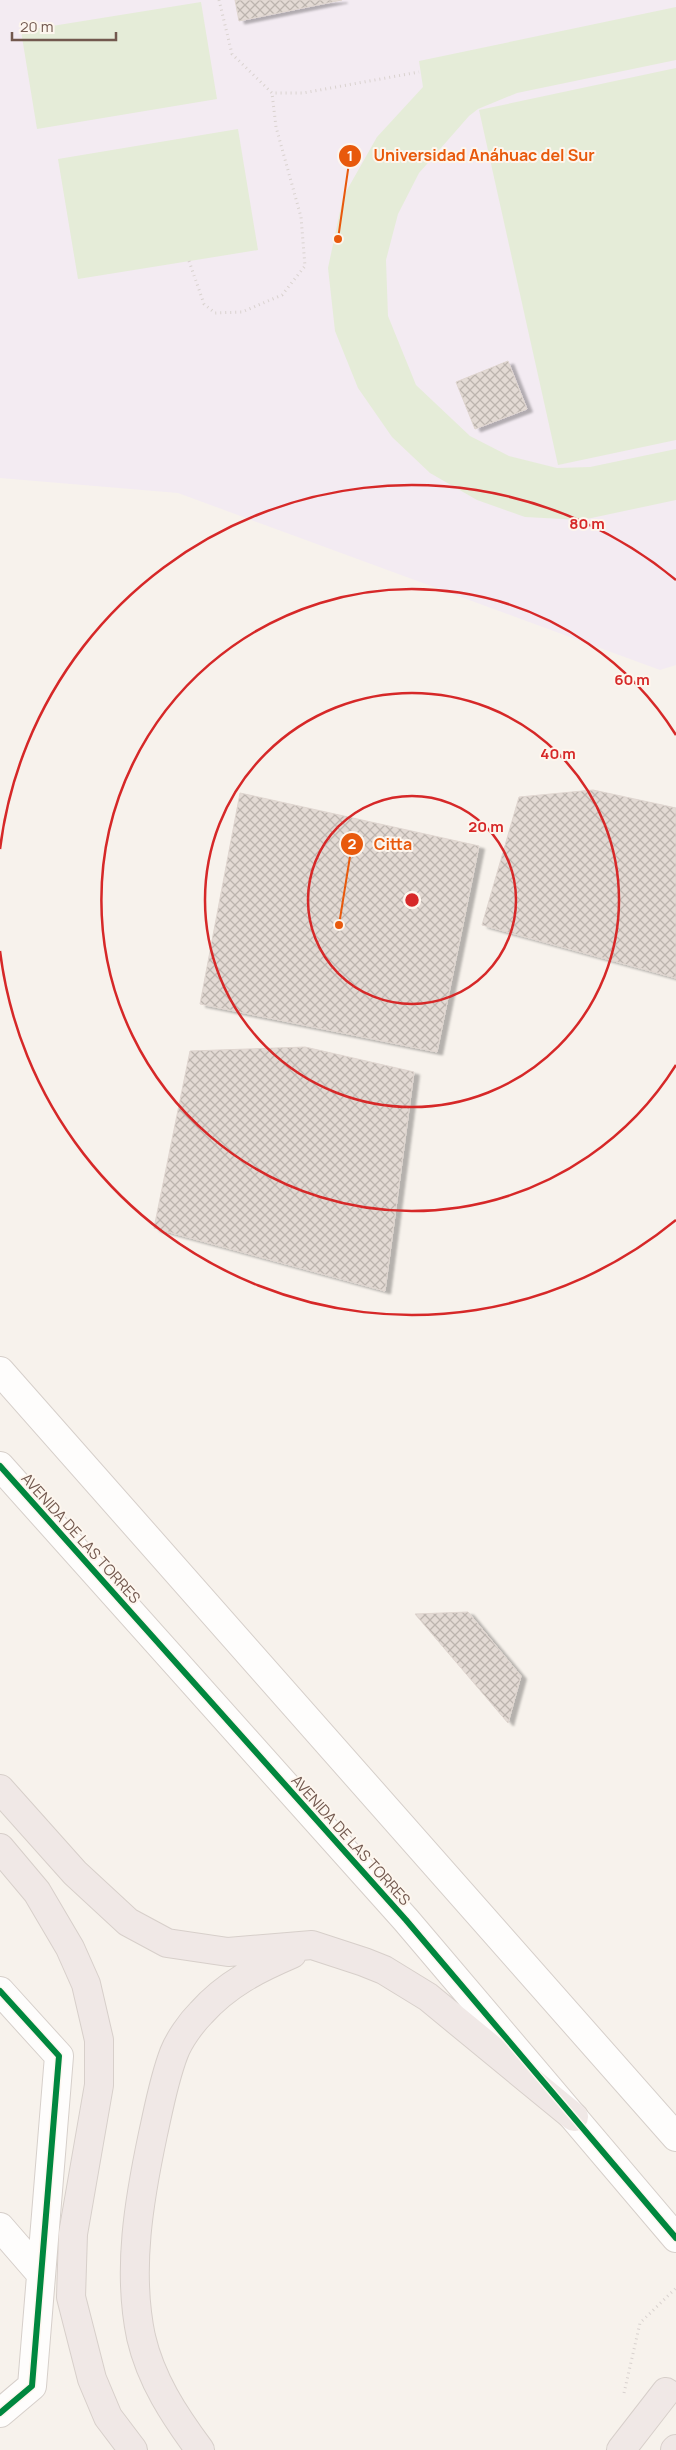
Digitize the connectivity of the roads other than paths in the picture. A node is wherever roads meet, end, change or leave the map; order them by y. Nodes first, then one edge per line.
1 (0, 1371) edge
2 (0, 1466) edge
3 (0, 1788) edge
4 (0, 1848) edge
5 (312, 1945) junction
6 (0, 1990) edge
7 (574, 2117) junction
8 (676, 2137) edge
9 (0, 2227) edge
10 (676, 2238) edge
11 (40, 2273) junction
12 (666, 2392) dead end
13 (0, 2413) edge
14 (133, 2450) edge
15 (200, 2450) edge
16 (621, 2450) edge

1 - 8 street
2 - 7 street, AVENIDA DE LAS TORRES
3 - 5 highway
4 - 14 highway
5 - 7 highway
5 - 15 highway
6 - 11 street
7 - 10 street, AVENIDA DE LAS TORRES
9 - 11 street
11 - 13 street
12 - 16 highway

